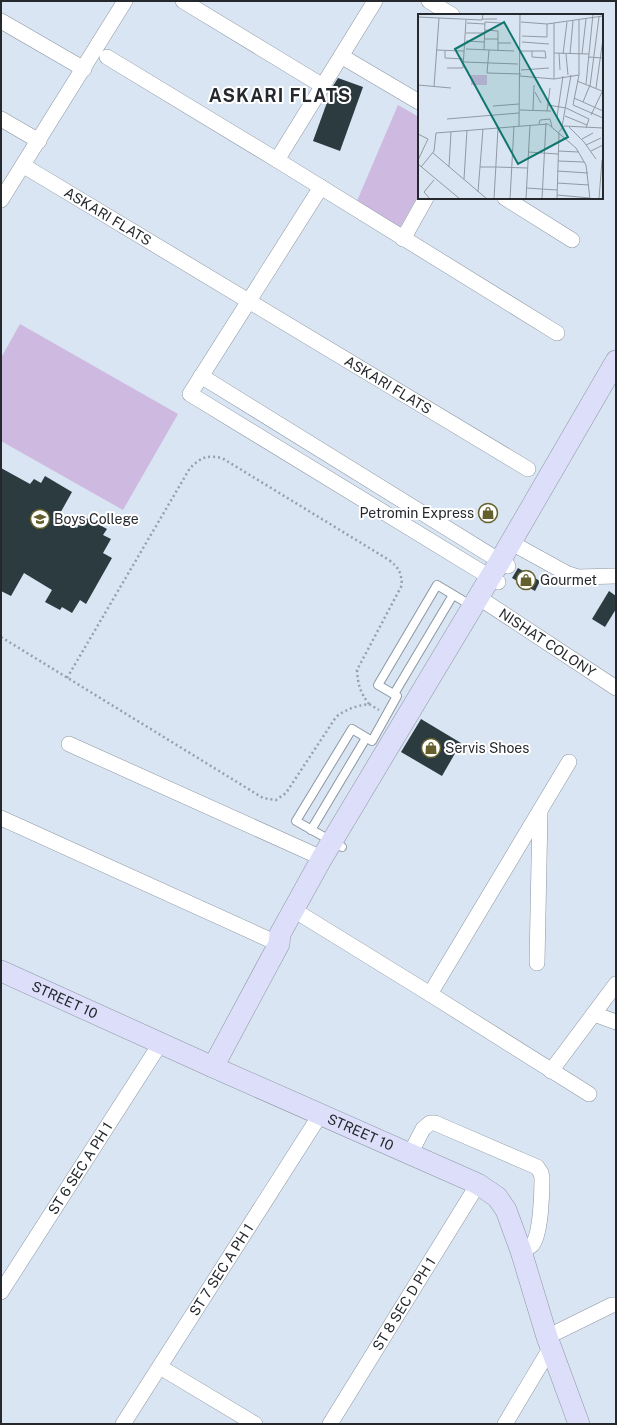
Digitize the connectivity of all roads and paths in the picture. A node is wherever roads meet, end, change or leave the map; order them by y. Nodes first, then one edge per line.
1 (125, 1) edge
2 (183, 1) edge
3 (429, 1) edge
4 (370, 3) edge
5 (450, 14) edge
6 (1, 21) edge
7 (341, 56) junction
8 (107, 57) dead end
9 (84, 69) junction
10 (323, 86) junction
11 (418, 101) edge
12 (1, 119) edge
13 (39, 141) junction
14 (277, 160) junction
15 (29, 169) dead end
16 (321, 187) junction
17 (425, 199) edge
18 (507, 199) edge
19 (1, 200) edge
20 (403, 239) junction
21 (572, 240) dead end
22 (248, 301) junction
23 (557, 334) dead end
24 (616, 361) edge
25 (201, 376) junction
26 (616, 387) edge
27 (346, 466) junction
28 (528, 469) dead end
29 (336, 483) junction
30 (520, 547) junction
31 (499, 571) junction
32 (616, 576) edge
33 (453, 595) junction
34 (479, 602) junction
35 (1, 637) edge
36 (67, 678) junction
37 (616, 688) edge
38 (394, 694) junction
39 (369, 704) junction
40 (397, 722) junction
41 (366, 738) junction
42 (69, 744) dead end
43 (569, 762) dead end
44 (540, 811) junction
45 (1, 818) edge
46 (311, 830) junction
47 (332, 849) junction
48 (302, 915) junction
49 (279, 944) junction
50 (537, 963) dead end
51 (2, 973) edge
52 (616, 984) edge
53 (430, 994) junction
54 (594, 1014) junction
55 (616, 1022) edge
56 (160, 1044) junction
57 (212, 1067) junction
58 (551, 1071) junction
59 (589, 1094) dead end
60 (320, 1115) junction
61 (410, 1154) junction
62 (478, 1184) junction
63 (521, 1251) junction
64 (1, 1292) edge
65 (615, 1304) edge
66 (549, 1342) junction
67 (160, 1367) junction
68 (123, 1424) edge
69 (255, 1424) edge
70 (330, 1424) edge
71 (505, 1424) edge
72 (579, 1424) edge

1 - 9 street
2 - 10 street
3 - 5 street
4 - 7 street
6 - 9 street
7 - 10 street
7 - 11 street
8 - 14 street
9 - 13 street
10 - 14 street
12 - 13 street
13 - 19 street
14 - 16 street
15 - 22 street, ASKARI FLATS
16 - 20 street
16 - 22 street
17 - 20 street
18 - 21 street
20 - 23 street
22 - 25 street
22 - 28 street, ASKARI FLATS
24 - 31 street
25 - 27 street
25 - 29 street
26 - 30 street
27 - 29 street
27 - 31 street
29 - 31 street
30 - 31 street
30 - 32 street
31 - 34 street
33 - 34 lane
33 - 38 lane
33 - 38 lane
34 - 37 street, NISHAT COLONY
34 - 40 street
35 - 36 path
36 - 39 path
36 - 39 path
38 - 40 lane
39 - 40 path
40 - 41 lane
40 - 47 street
41 - 46 lane
41 - 46 lane
42 - 47 street
43 - 44 street
44 - 50 street
44 - 53 street
45 - 49 street
46 - 47 lane
47 - 48 street
47 - 49 street
48 - 49 street
48 - 53 street
49 - 57 street
51 - 56 street, STREET 10
52 - 54 street
53 - 58 street
54 - 55 street
54 - 58 street
56 - 57 street, STREET 10
56 - 64 street, ST 6 SEC A PH 1
57 - 60 street, STREET 10
58 - 59 street
60 - 61 street, STREET 10
60 - 67 street, ST 7 SEC A PH 1
61 - 62 street, STREET 10
61 - 63 street
62 - 63 street, STREET 10
62 - 70 street, ST 8 SEC D PH 1
63 - 66 street, STREET 10
65 - 66 street
66 - 71 street
66 - 72 street, STREET 10
67 - 68 street, ST 7 SEC A PH 1
67 - 69 street

